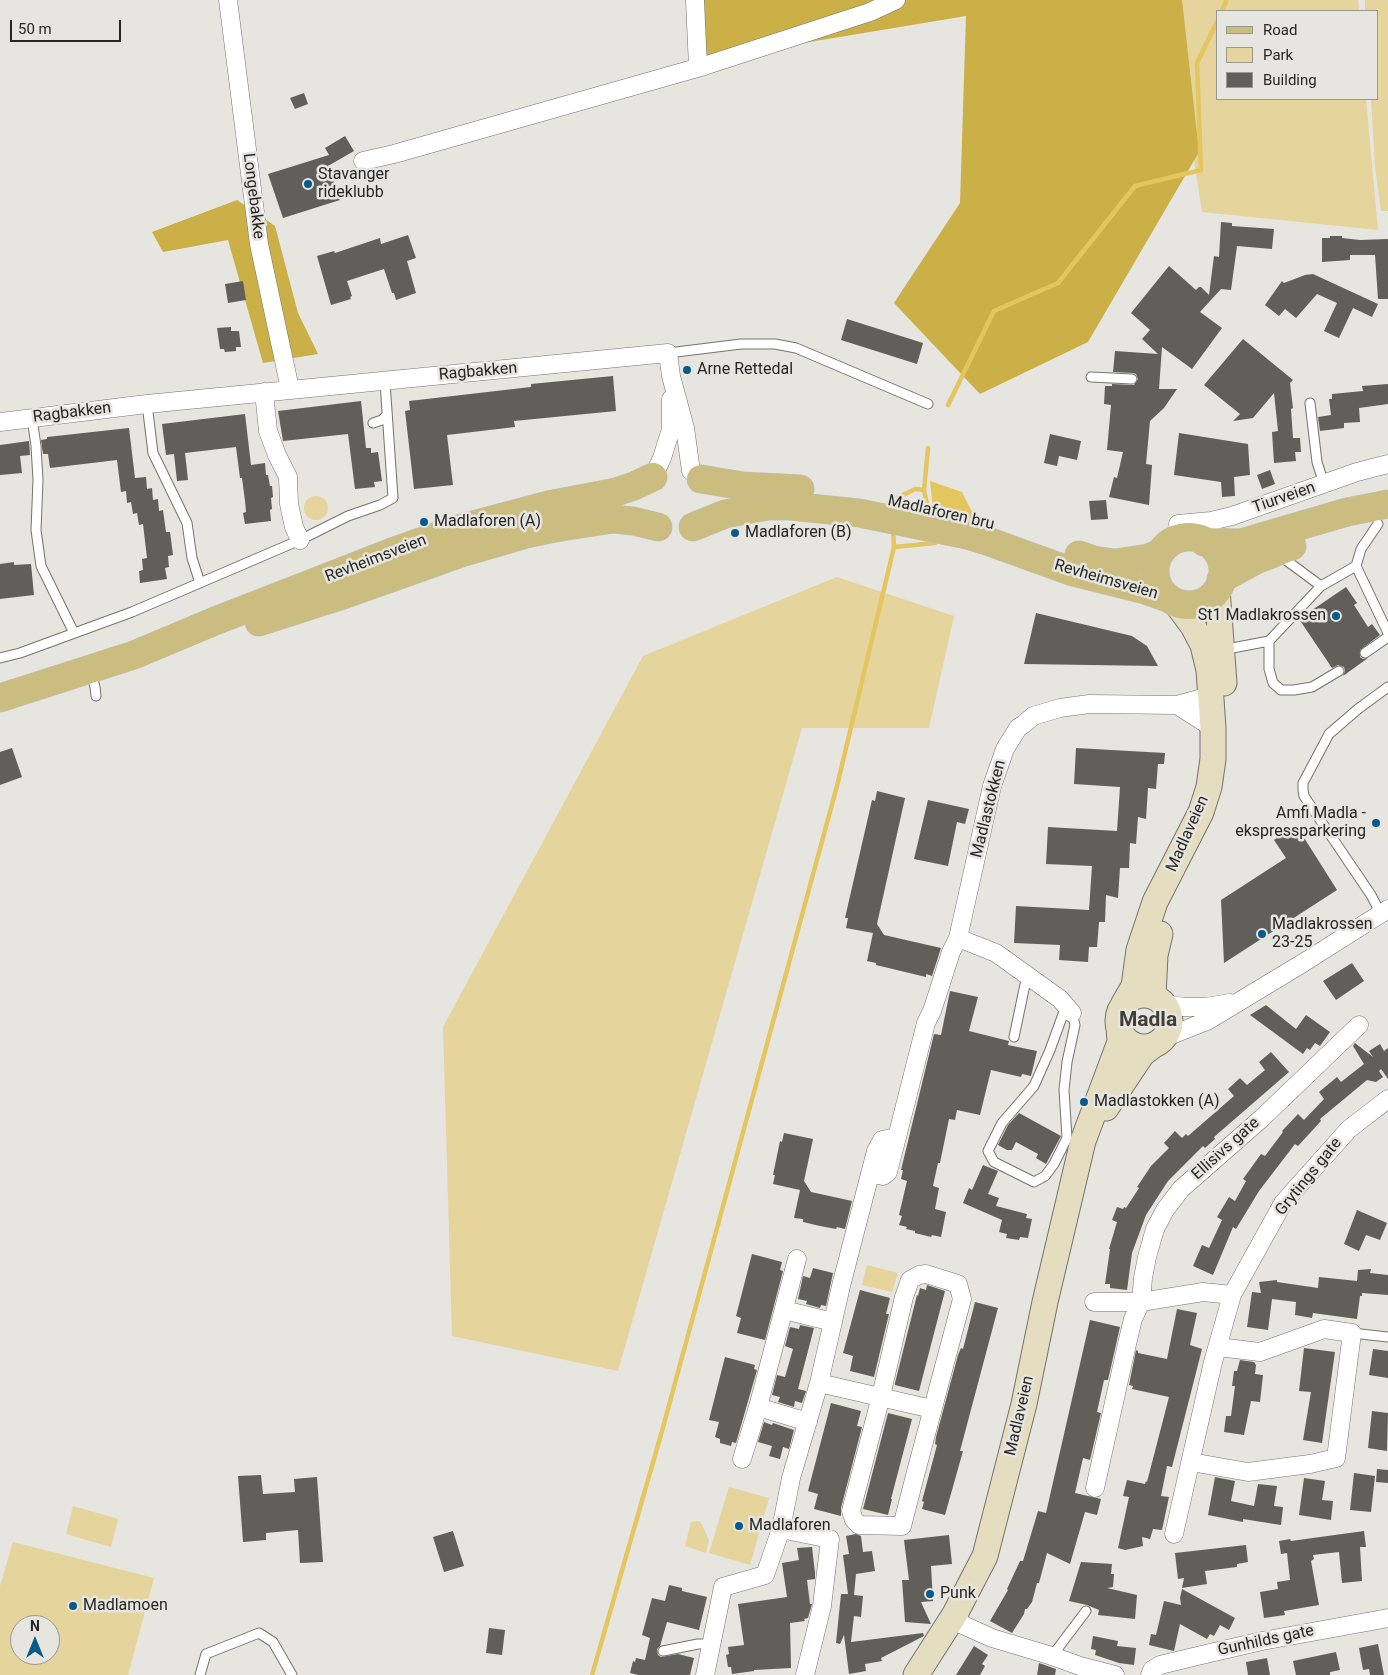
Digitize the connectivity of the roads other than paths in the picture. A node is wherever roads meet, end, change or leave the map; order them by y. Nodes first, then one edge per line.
1 (228, 0) edge
2 (695, 0) edge
3 (896, 0) edge
4 (698, 67) junction
5 (363, 161) dead end
6 (668, 353) junction
7 (671, 376) junction
8 (1090, 377) dead end
9 (1132, 379) dead end
10 (385, 382) junction
11 (290, 389) junction
12 (264, 392) junction
13 (1310, 403) dead end
14 (147, 404) junction
15 (928, 404) dead end
16 (387, 415) junction
17 (32, 418) junction
18 (0, 422) edge
19 (373, 423) dead end
20 (1388, 464) edge
21 (696, 475) junction
22 (653, 476) junction
23 (1324, 484) junction
24 (827, 500) junction
25 (1385, 516) edge
26 (1178, 524) dead end
27 (658, 527) junction
28 (693, 527) junction
29 (300, 540) junction
30 (1204, 542) junction
31 (1275, 552) junction
32 (1048, 553) junction
33 (1160, 553) junction
34 (1356, 566) junction
35 (200, 583) junction
36 (1219, 584) junction
37 (1321, 586) junction
38 (1172, 600) junction
39 (74, 633) junction
40 (1388, 633) edge
41 (1388, 637) edge
42 (1269, 641) junction
43 (1222, 650) junction
44 (1365, 653) dead end
45 (134, 655) junction
46 (0, 658) edge
47 (90, 670) junction
48 (1338, 671) dead end
49 (1388, 687) edge
50 (96, 696) dead end
51 (1210, 696) junction
52 (0, 698) edge
53 (1177, 705) junction
54 (1214, 728) junction
55 (1384, 911) edge
56 (958, 938) junction
57 (1027, 975) junction
58 (1159, 1000) junction
59 (1238, 1001) junction
60 (1069, 1009) junction
61 (1121, 1016) junction
62 (1359, 1025) dead end
63 (1014, 1037) dead end
64 (1159, 1041) junction
65 (1388, 1099) edge
66 (1084, 1141) junction
67 (797, 1259) dead end
68 (1232, 1295) junction
69 (1094, 1302) dead end
70 (1141, 1302) junction
71 (784, 1310) junction
72 (833, 1322) junction
73 (1352, 1333) junction
74 (1388, 1336) edge
75 (1218, 1347) junction
76 (819, 1383) junction
77 (881, 1396) junction
78 (758, 1408) junction
79 (932, 1409) junction
80 (808, 1422) junction
81 (742, 1459) dead end
82 (1192, 1462) junction
83 (1095, 1488) dead end
84 (781, 1529) junction
85 (1174, 1534) dead end
86 (1086, 1611) dead end
87 (954, 1614) junction
88 (1388, 1618) edge
89 (712, 1644) junction
90 (663, 1651) dead end
91 (1052, 1656) junction
92 (200, 1675) edge
93 (292, 1675) edge
94 (705, 1675) edge
95 (805, 1675) edge
96 (916, 1675) edge
97 (1115, 1675) edge
98 (1150, 1675) edge

1 - 11 street, Longebakke
2 - 4 street
3 - 4 street
4 - 5 street
6 - 7 street
6 - 10 street, Ragbakken
6 - 15 lane
7 - 21 street
7 - 22 street
8 - 9 lane
10 - 11 street, Ragbakken
10 - 16 lane
11 - 12 street, Ragbakken
12 - 14 street, Ragbakken
12 - 29 street
13 - 23 lane
14 - 17 street, Ragbakken
14 - 35 lane
16 - 19 lane
16 - 29 lane
17 - 18 street, Ragbakken
17 - 39 lane
20 - 23 street, Tiurveien
21 - 22 main road
21 - 24 main road
21 - 28 main road
22 - 27 main road
22 - 45 main road, Revheimsveien
23 - 26 street, Tiurveien
24 - 28 main road
24 - 32 main road, Madlaforen bru
25 - 30 main road
25 - 31 main road
25 - 34 lane
27 - 28 main road
27 - 45 main road, Revheimsveien
29 - 35 lane
30 - 33 main road
30 - 36 main road
31 - 36 main road
31 - 37 lane
32 - 33 main road, Revheimsveien
32 - 38 main road, Revheimsveien
33 - 38 main road
34 - 37 lane
34 - 40 lane
35 - 39 lane
36 - 38 main road
36 - 43 main road, Madlaveien
37 - 42 lane
38 - 51 main road, Madlaveien
39 - 46 lane
41 - 44 lane
42 - 43 lane
42 - 48 lane
43 - 58 main road, Madlaveien
45 - 47 main road, Revheimsveien
47 - 50 lane
47 - 52 main road, Revheimsveien
49 - 55 lane
51 - 53 street, Madlastokken
51 - 54 main road, Madlaveien
53 - 54 street
53 - 56 street, Madlastokken
54 - 61 main road, Madlaveien
55 - 59 street
56 - 57 street
56 - 72 street, Madlastokken
57 - 60 street
57 - 63 lane
58 - 59 street
58 - 61 main road
58 - 64 main road
59 - 64 street
60 - 60 lane
61 - 64 main road
61 - 66 main road, Madlaveien
62 - 70 street, Ellisivs gate
64 - 66 main road, Madlaveien
65 - 68 street, Grytings gate
66 - 87 main road, Madlaveien
67 - 71 street
68 - 70 street
68 - 75 street, Grytings gate
69 - 70 street
70 - 83 street
71 - 72 street
71 - 78 street
72 - 76 street
73 - 74 lane
73 - 75 street
73 - 82 street
75 - 82 street, Grytings gate
76 - 77 street
76 - 80 street
77 - 79 street
77 - 79 street
77 - 79 street
78 - 80 street
78 - 81 street
80 - 84 street
82 - 85 street, Grytings gate
84 - 89 street
84 - 95 street
86 - 91 lane
87 - 91 street
87 - 96 main road, Madlaveien
88 - 98 street, Gunhilds gate
89 - 90 lane
89 - 94 street
91 - 97 street
92 - 93 lane

